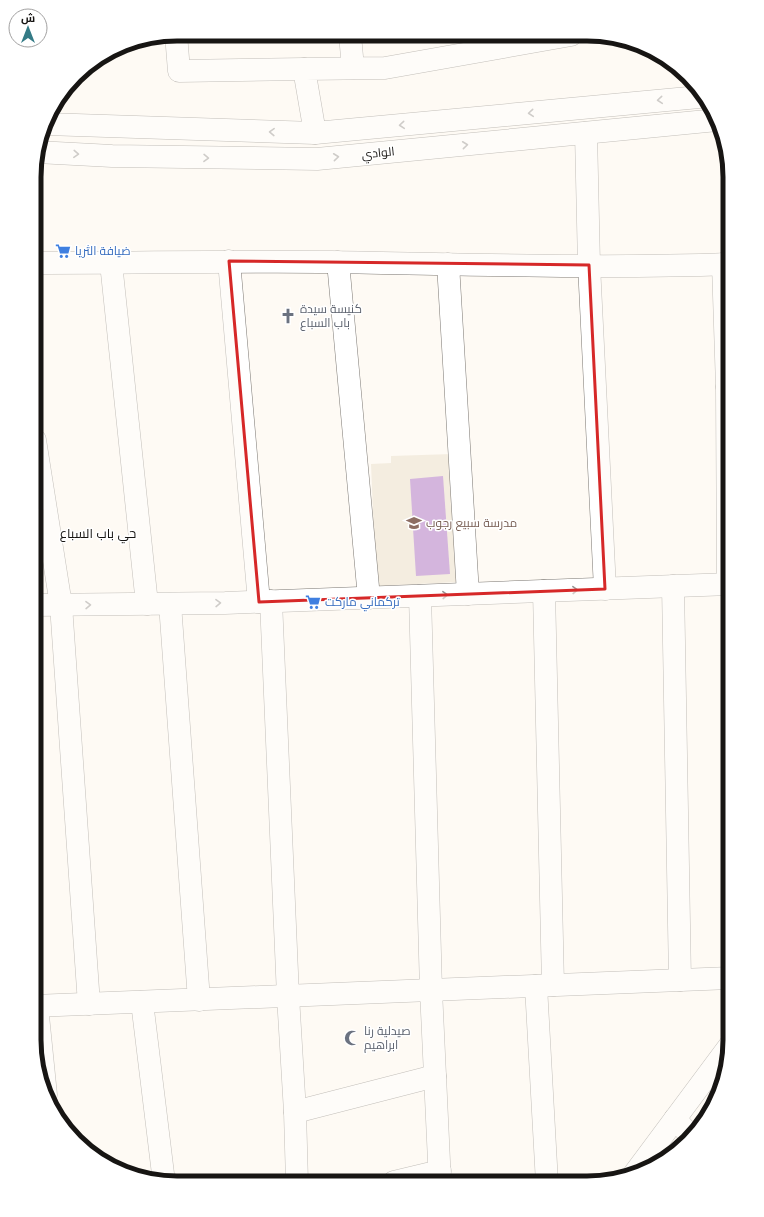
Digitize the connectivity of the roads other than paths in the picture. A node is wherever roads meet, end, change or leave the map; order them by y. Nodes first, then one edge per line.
1 (177, 41) edge
2 (351, 41) edge
3 (537, 41) edge
4 (353, 68) junction
5 (304, 69) junction
6 (697, 97) edge
7 (711, 121) edge
8 (51, 124) edge
9 (315, 133) junction
10 (586, 133) junction
11 (44, 152) edge
12 (229, 261) junction
13 (338, 262) junction
14 (41, 263) edge
15 (111, 263) junction
16 (448, 264) junction
17 (723, 264) edge
18 (589, 265) junction
19 (41, 478) edge
20 (723, 584) edge
21 (673, 586) junction
22 (605, 589) junction
23 (544, 591) junction
24 (468, 594) junction
25 (420, 596) junction
26 (369, 598) junction
27 (265, 602) junction
28 (147, 604) junction
29 (170, 604) junction
30 (61, 605) junction
31 (41, 606) edge
32 (723, 978) edge
33 (680, 980) junction
34 (545, 985) junction
35 (431, 990) junction
36 (288, 996) junction
37 (199, 1000) junction
38 (142, 1002) junction
39 (89, 1004) junction
40 (41, 1006) edge
41 (722, 1056) edge
42 (435, 1076) junction
43 (295, 1112) junction
44 (675, 1119) junction
45 (687, 1132) edge
46 (641, 1165) edge
47 (163, 1175) edge
48 (297, 1176) edge
49 (440, 1176) edge
50 (547, 1176) edge

1 - 5 street
2 - 4 street
3 - 4 street
4 - 5 street
5 - 9 street
6 -> 9 street
7 - 10 street, الوادي
9 -> 8 street
11 -> 10 street, الوادي
10 - 18 street
12 - 13 street
12 - 15 street
12 - 27 street
13 - 16 street
13 - 26 street
14 - 15 street
15 - 28 street
16 - 18 street
16 - 24 street
17 - 18 street
18 - 22 street
19 - 30 street
20 - 21 street
21 - 22 street
21 - 33 street
23 -> 22 street
23 - 24 street
23 - 34 street
25 -> 24 street
25 - 26 street
25 - 35 street
26 - 27 street
29 -> 27 street
27 - 36 street
28 - 29 street
30 -> 28 street
29 - 37 street
30 - 31 street
30 - 39 street
32 - 33 street
33 - 34 street
34 - 35 street
34 - 50 street
35 - 36 street
35 - 42 street
36 - 37 street
36 - 43 street
37 - 38 street
38 - 39 street
38 - 47 street
39 - 40 street
41 - 44 street
42 - 43 street
42 - 49 street
43 - 48 street
44 - 45 street
44 - 46 street

